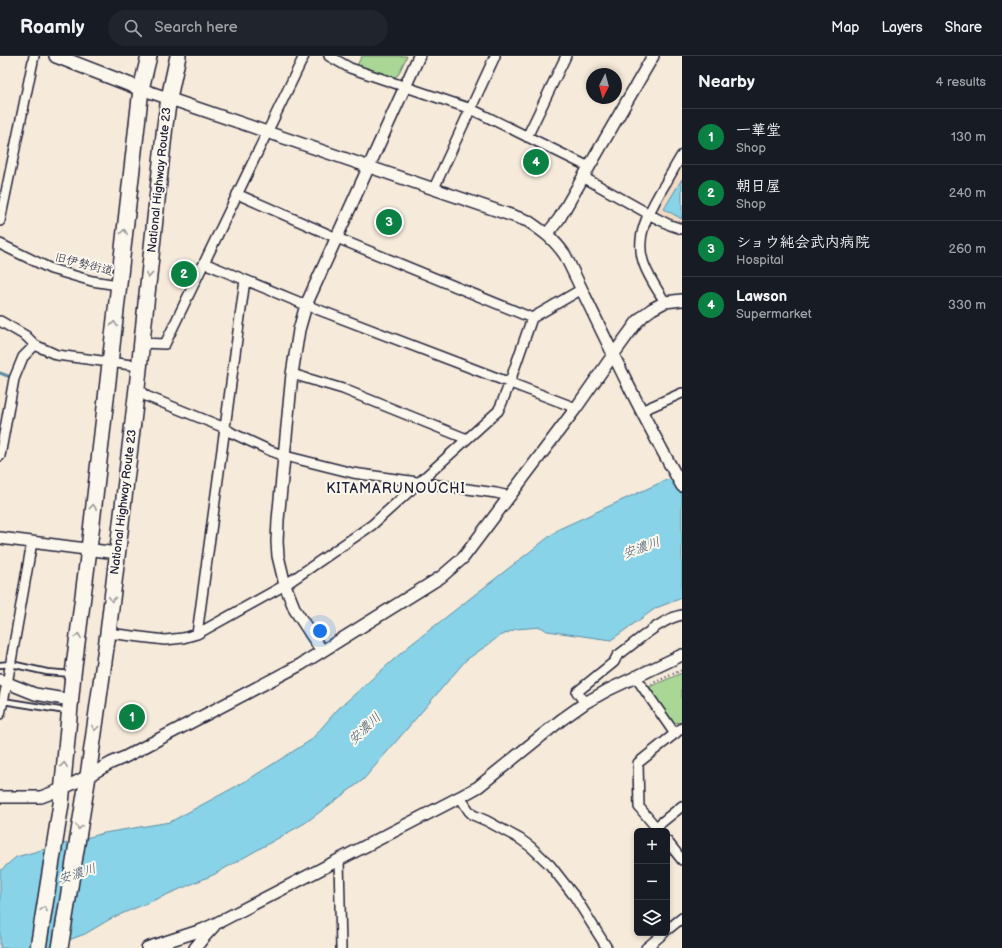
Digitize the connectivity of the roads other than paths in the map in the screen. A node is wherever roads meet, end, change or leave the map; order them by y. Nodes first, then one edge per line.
1 (34, 56) edge
2 (56, 56) edge
3 (149, 56) edge
4 (178, 56) edge
5 (304, 56) edge
6 (328, 56) edge
7 (419, 56) edge
8 (495, 56) edge
9 (566, 56) edge
10 (653, 56) edge
11 (405, 87) junction
12 (141, 89) junction
13 (168, 98) junction
14 (471, 109) junction
15 (267, 133) junction
16 (527, 137) junction
17 (682, 155) edge
18 (369, 167) junction
19 (586, 172) junction
20 (434, 188) junction
21 (237, 194) junction
22 (648, 213) junction
23 (0, 221) edge
24 (682, 229) edge
25 (547, 234) junction
26 (337, 238) junction
27 (0, 244) edge
28 (204, 263) junction
29 (245, 280) junction
30 (118, 285) junction
31 (582, 289) junction
32 (682, 300) edge
33 (665, 302) junction
34 (306, 305) junction
35 (532, 318) junction
36 (0, 321) edge
37 (142, 343) junction
38 (35, 345) junction
39 (613, 355) junction
40 (110, 362) junction
41 (139, 366) junction
42 (292, 374) junction
43 (509, 382) junction
44 (137, 388) junction
45 (682, 393) edge
46 (576, 408) junction
47 (641, 411) junction
48 (4, 415) edge
49 (226, 428) junction
50 (467, 439) junction
51 (0, 456) edge
52 (285, 456) junction
53 (420, 483) junction
54 (682, 486) edge
55 (509, 496) junction
56 (0, 538) edge
57 (32, 542) junction
58 (89, 550) junction
59 (117, 553) junction
60 (285, 584) junction
61 (682, 615) edge
62 (108, 633) junction
63 (197, 634) junction
64 (322, 651) junction
65 (682, 655) edge
66 (11, 664) junction
67 (0, 665) edge
68 (73, 674) junction
69 (635, 676) junction
70 (4, 682) edge
71 (3, 701) junction
72 (584, 703) junction
73 (70, 706) junction
74 (0, 714) edge
75 (678, 731) edge
76 (86, 783) junction
77 (62, 789) junction
78 (0, 797) edge
79 (460, 797) junction
80 (682, 806) edge
81 (656, 828) edge
82 (658, 828) edge
83 (670, 845) edge
84 (339, 860) junction
85 (682, 860) edge
86 (682, 918) edge
87 (217, 923) junction
88 (670, 928) edge
89 (660, 936) edge
90 (38, 948) edge
91 (60, 948) edge
92 (147, 948) edge
93 (196, 948) edge
94 (341, 948) edge
95 (607, 948) edge
96 (646, 948) edge

1 - 23 street
2 - 12 main road
3 - 12 highway
4 - 13 highway, National Highway Route 23
5 - 15 street
6 - 11 street
7 - 11 street
8 - 14 street
9 - 16 street
10 - 19 street
11 - 14 street
11 - 18 street
12 - 13 street
30 -> 12 highway
13 - 15 street
13 -> 37 highway, National Highway Route 23
14 - 16 street
14 - 20 street
15 - 18 street
15 - 21 street
16 - 19 street
17 - 22 street
18 - 20 street
18 - 26 street
19 - 22 street
19 - 25 street
20 - 25 street
21 - 26 street
21 - 28 street
22 - 24 street
22 - 33 street
25 - 31 street
26 - 34 street
26 - 35 street
27 - 30 street, 旧伊勢街道
28 - 29 street
28 - 37 street
29 - 34 street
29 - 49 street
40 -> 30 highway
31 - 35 street
31 - 39 street
32 - 33 street
33 - 39 street
34 - 42 street
34 - 43 street
35 - 43 street
36 - 38 street
37 - 41 highway, National Highway Route 23
38 - 40 street
38 - 48 street
39 - 46 street
39 - 47 street
40 - 41 street
58 -> 40 highway
41 - 44 highway, National Highway Route 23
42 - 50 street
42 - 52 street
43 - 46 street
43 - 50 street
44 - 49 street
44 - 59 highway, National Highway Route 23
45 - 47 street
46 - 55 street
47 - 54 street
48 - 51 street
49 - 52 street
49 - 63 street
50 - 53 street
52 - 53 street
52 - 60 street
53 - 55 street
53 - 60 street
55 - 64 street
56 - 57 street
57 - 58 street
57 - 66 street
58 - 59 street
68 -> 58 highway
59 -> 62 highway, National Highway Route 23
60 - 63 street
60 - 64 street
61 - 72 street
62 - 63 street
62 -> 76 highway, National Highway Route 23
64 - 76 street
65 - 69 street
66 - 67 lane
66 - 68 lane
66 - 70 street
68 - 73 highway
69 - 72 street
69 - 75 street
70 - 71 street
70 - 73 street
71 - 73 lane
71 - 74 street
72 - 79 street
77 -> 73 highway
75 - 81 street
76 - 77 street
76 -> 91 highway, National Highway Route 23
77 - 78 street
90 -> 77 highway
79 - 84 street
79 - 95 street
80 - 82 street
83 - 85 street
84 - 87 street
84 - 94 street
86 - 88 street
87 - 92 street
87 - 93 street
89 - 96 street

